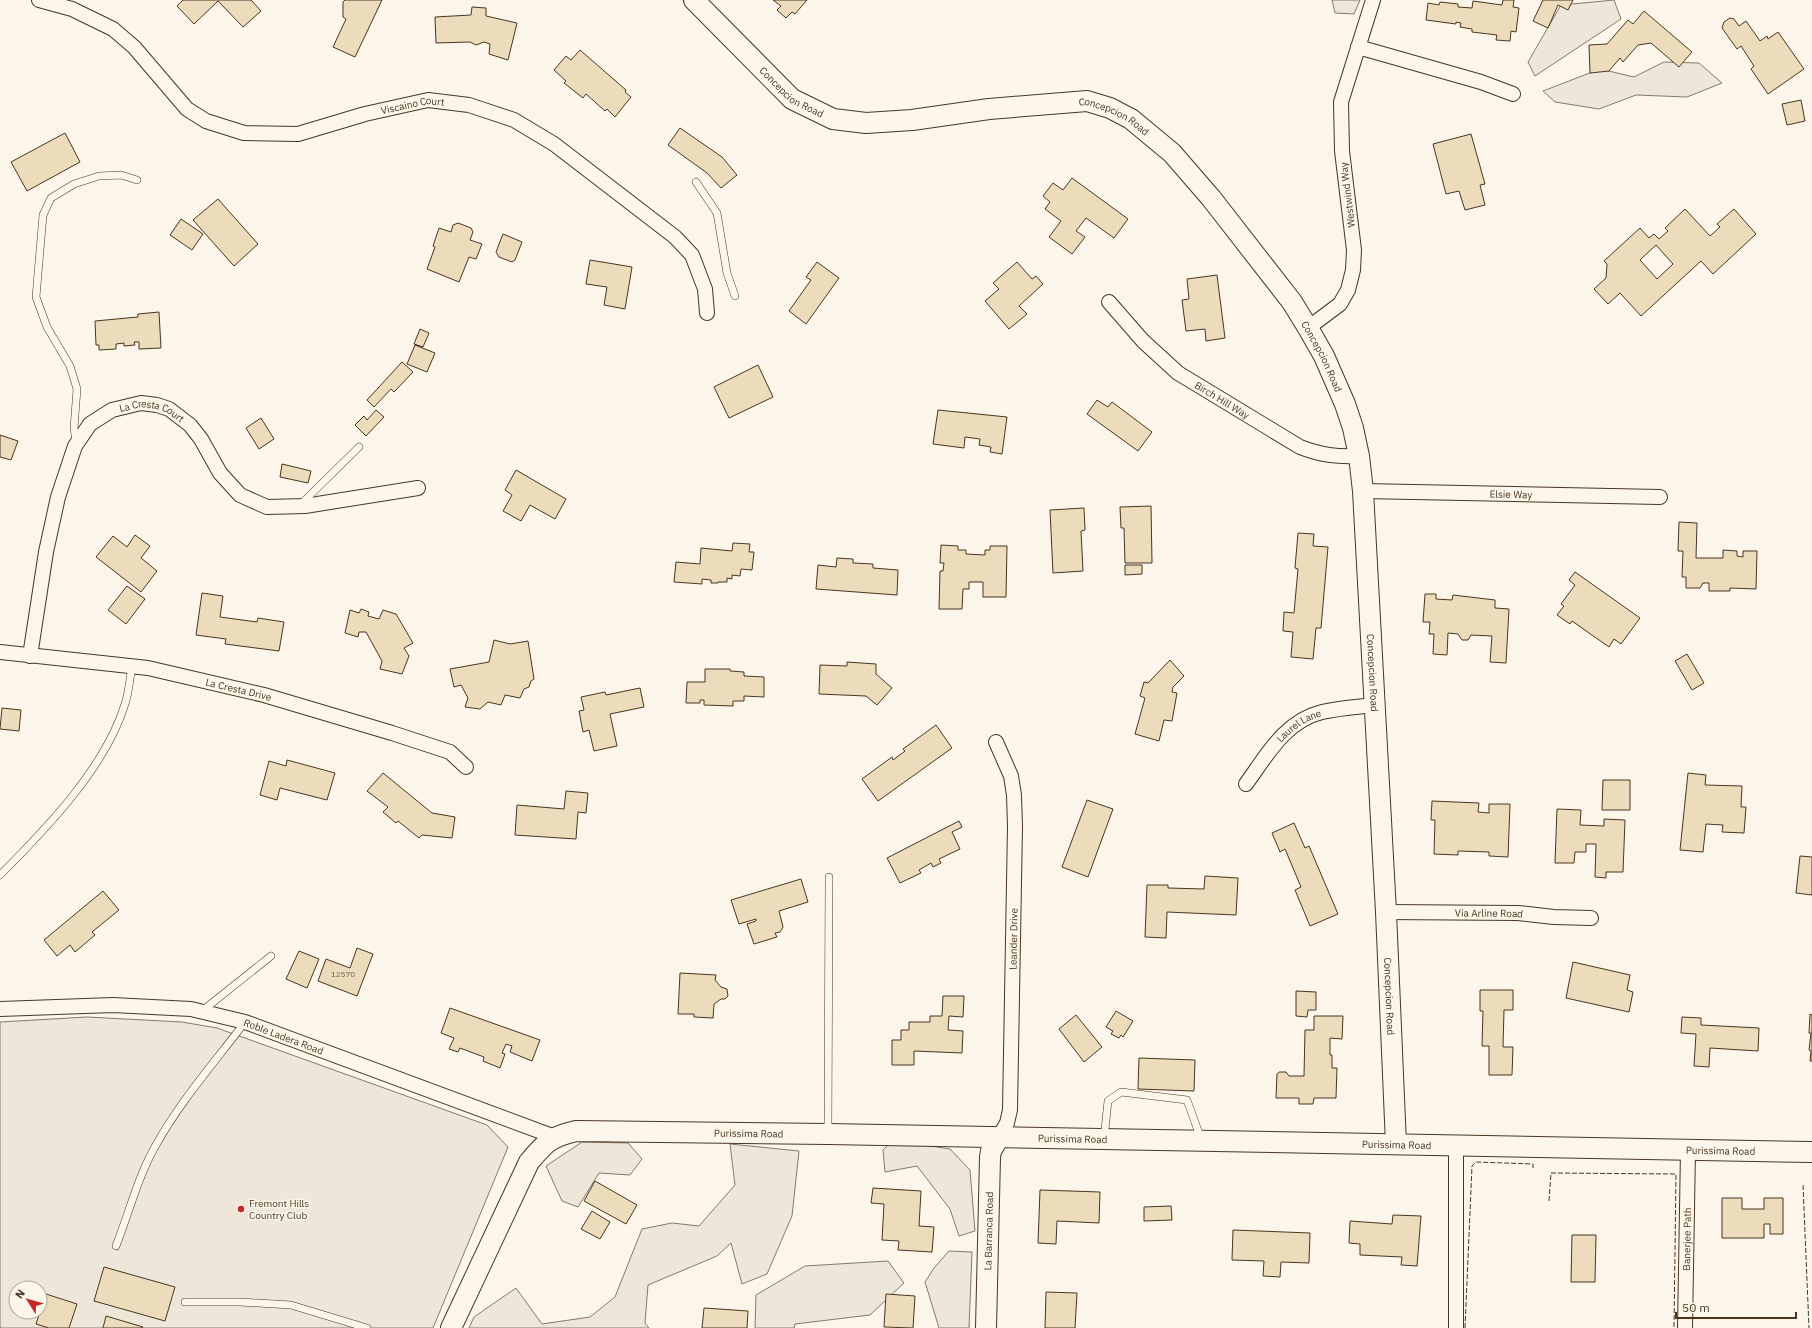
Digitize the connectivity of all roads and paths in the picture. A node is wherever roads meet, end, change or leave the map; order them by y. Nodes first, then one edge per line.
1 (39, 0) edge
2 (694, 0) edge
3 (1373, 0) edge
4 (74, 4) edge
5 (1358, 47) junction
6 (1513, 94) dead end
7 (137, 180) dead end
8 (696, 182) dead end
9 (735, 296) dead end
10 (1109, 302) dead end
11 (707, 313) dead end
12 (1308, 328) junction
13 (76, 442) junction
14 (359, 447) dead end
15 (1358, 456) junction
16 (418, 488) dead end
17 (1363, 491) junction
18 (1660, 497) dead end
19 (300, 506) junction
20 (0, 652) edge
21 (30, 656) junction
22 (132, 665) junction
23 (1374, 705) junction
24 (996, 742) dead end
25 (466, 767) dead end
26 (1246, 784) dead end
27 (0, 875) edge
28 (829, 877) dead end
29 (1386, 912) junction
30 (1591, 918) dead end
31 (271, 956) dead end
32 (0, 1009) edge
33 (202, 1011) junction
34 (245, 1022) junction
35 (828, 1134) junction
36 (554, 1137) junction
37 (999, 1137) junction
38 (1104, 1139) junction
39 (1201, 1141) junction
40 (1396, 1144) junction
41 (1456, 1145) junction
42 (1688, 1150) junction
43 (1812, 1152) edge
44 (116, 1246) dead end
45 (185, 1302) dead end
46 (367, 1328) edge
47 (451, 1328) edge
48 (986, 1328) edge
49 (1456, 1328) edge
50 (1685, 1328) edge

1 - 4 street, Viscaino Court
2 - 12 street, Concepcion Road
3 - 5 street, Westwind Way
4 - 11 street, Viscaino Court
5 - 6 street
5 - 12 street, Westwind Way
7 - 13 lane
8 - 9 lane
10 - 15 street, Birch Hill Way
12 - 15 street, Concepcion Road
13 - 19 street, La Cresta Court
13 - 21 street, La Cresta Court
14 - 19 lane
15 - 17 street, Concepcion Road
16 - 19 street, La Cresta Court
17 - 18 street, Elsie Way
17 - 23 street, Concepcion Road
20 - 21 street, La Cresta Drive
21 - 22 street, La Cresta Drive
22 - 25 street, La Cresta Drive
22 - 27 lane
23 - 26 street, Laurel Lane
23 - 29 street, Concepcion Road
24 - 37 street, Leander Drive
28 - 35 lane
29 - 30 street, Via Arline Road
29 - 40 street, Concepcion Road
31 - 33 lane
32 - 33 street, Roble Ladera Road
33 - 34 street, Roble Ladera Road
34 - 36 street, Roble Ladera Road
34 - 44 lane
35 - 36 street, Purissima Road
35 - 37 street, Purissima Road
36 - 47 street, Purissima Road
37 - 38 street, Purissima Road
37 - 48 street, La Barranca Road
38 - 39 street, Purissima Road
38 - 39 lane
39 - 40 street, Purissima Road
40 - 41 street, Purissima Road
41 - 42 street, Purissima Road
41 - 49 street
42 - 43 street, Purissima Road
42 - 50 street, Banerjee Path
45 - 46 lane

